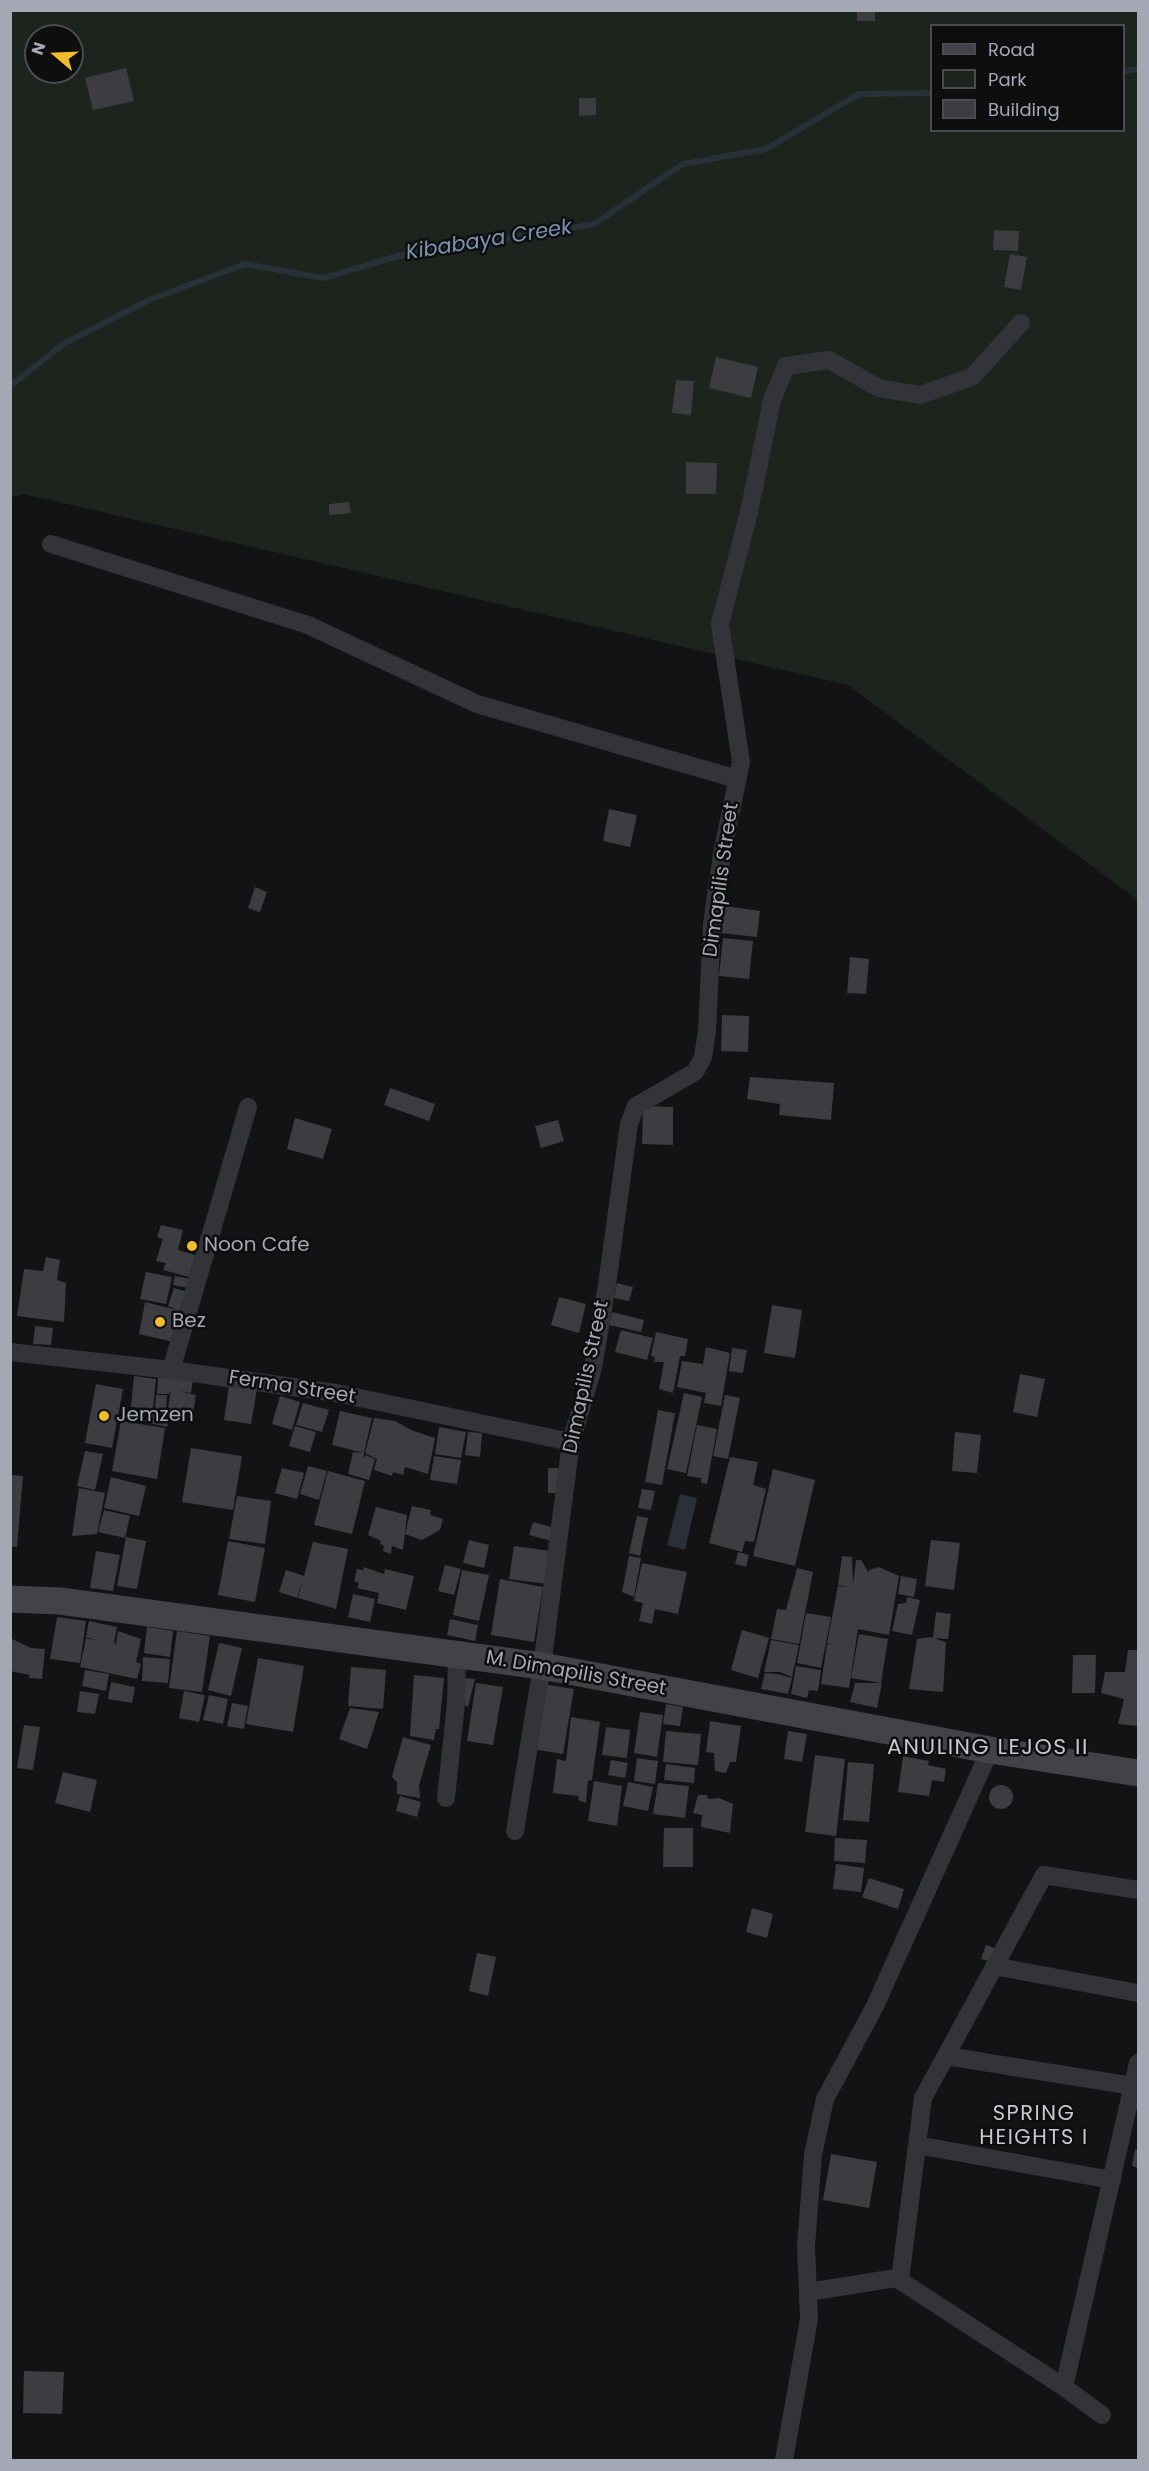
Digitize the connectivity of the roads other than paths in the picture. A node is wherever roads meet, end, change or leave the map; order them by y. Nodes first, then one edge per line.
1 (1021, 323) dead end
2 (51, 544) dead end
3 (737, 779) junction
4 (248, 1107) dead end
5 (10, 1352) edge
6 (171, 1370) junction
7 (571, 1442) junction
8 (10, 1599) edge
9 (457, 1654) junction
10 (542, 1666) junction
11 (990, 1750) junction
12 (1138, 1773) edge
13 (446, 1798) dead end
14 (515, 1831) dead end
15 (1138, 1890) edge
16 (994, 1966) junction
17 (1138, 1993) edge
18 (946, 2056) junction
19 (1138, 2063) edge
20 (1133, 2086) junction
21 (917, 2145) junction
22 (1112, 2180) junction
23 (900, 2280) junction
24 (808, 2292) junction
25 (1064, 2387) junction
26 (1102, 2415) dead end
27 (784, 2460) edge

1 - 3 street, Dimapilis Street
2 - 3 street
3 - 7 street, Dimapilis Street
4 - 6 street
5 - 6 street, Ferma Street
6 - 7 street, Ferma Street
7 - 10 street, Dimapilis Street
8 - 9 main road, M. Dimapilis Street
9 - 10 main road, M. Dimapilis Street
9 - 13 street
10 - 11 main road, M. Dimapilis Street
10 - 14 street, Dimapilis Street
11 - 12 main road, M. Dimapilis Street
11 - 24 street
15 - 16 street
16 - 17 street
16 - 18 street
18 - 20 street
18 - 21 street
19 - 20 street
20 - 22 street
21 - 22 street
21 - 23 street
22 - 25 street
23 - 24 street
23 - 25 street
24 - 27 street
25 - 26 street

